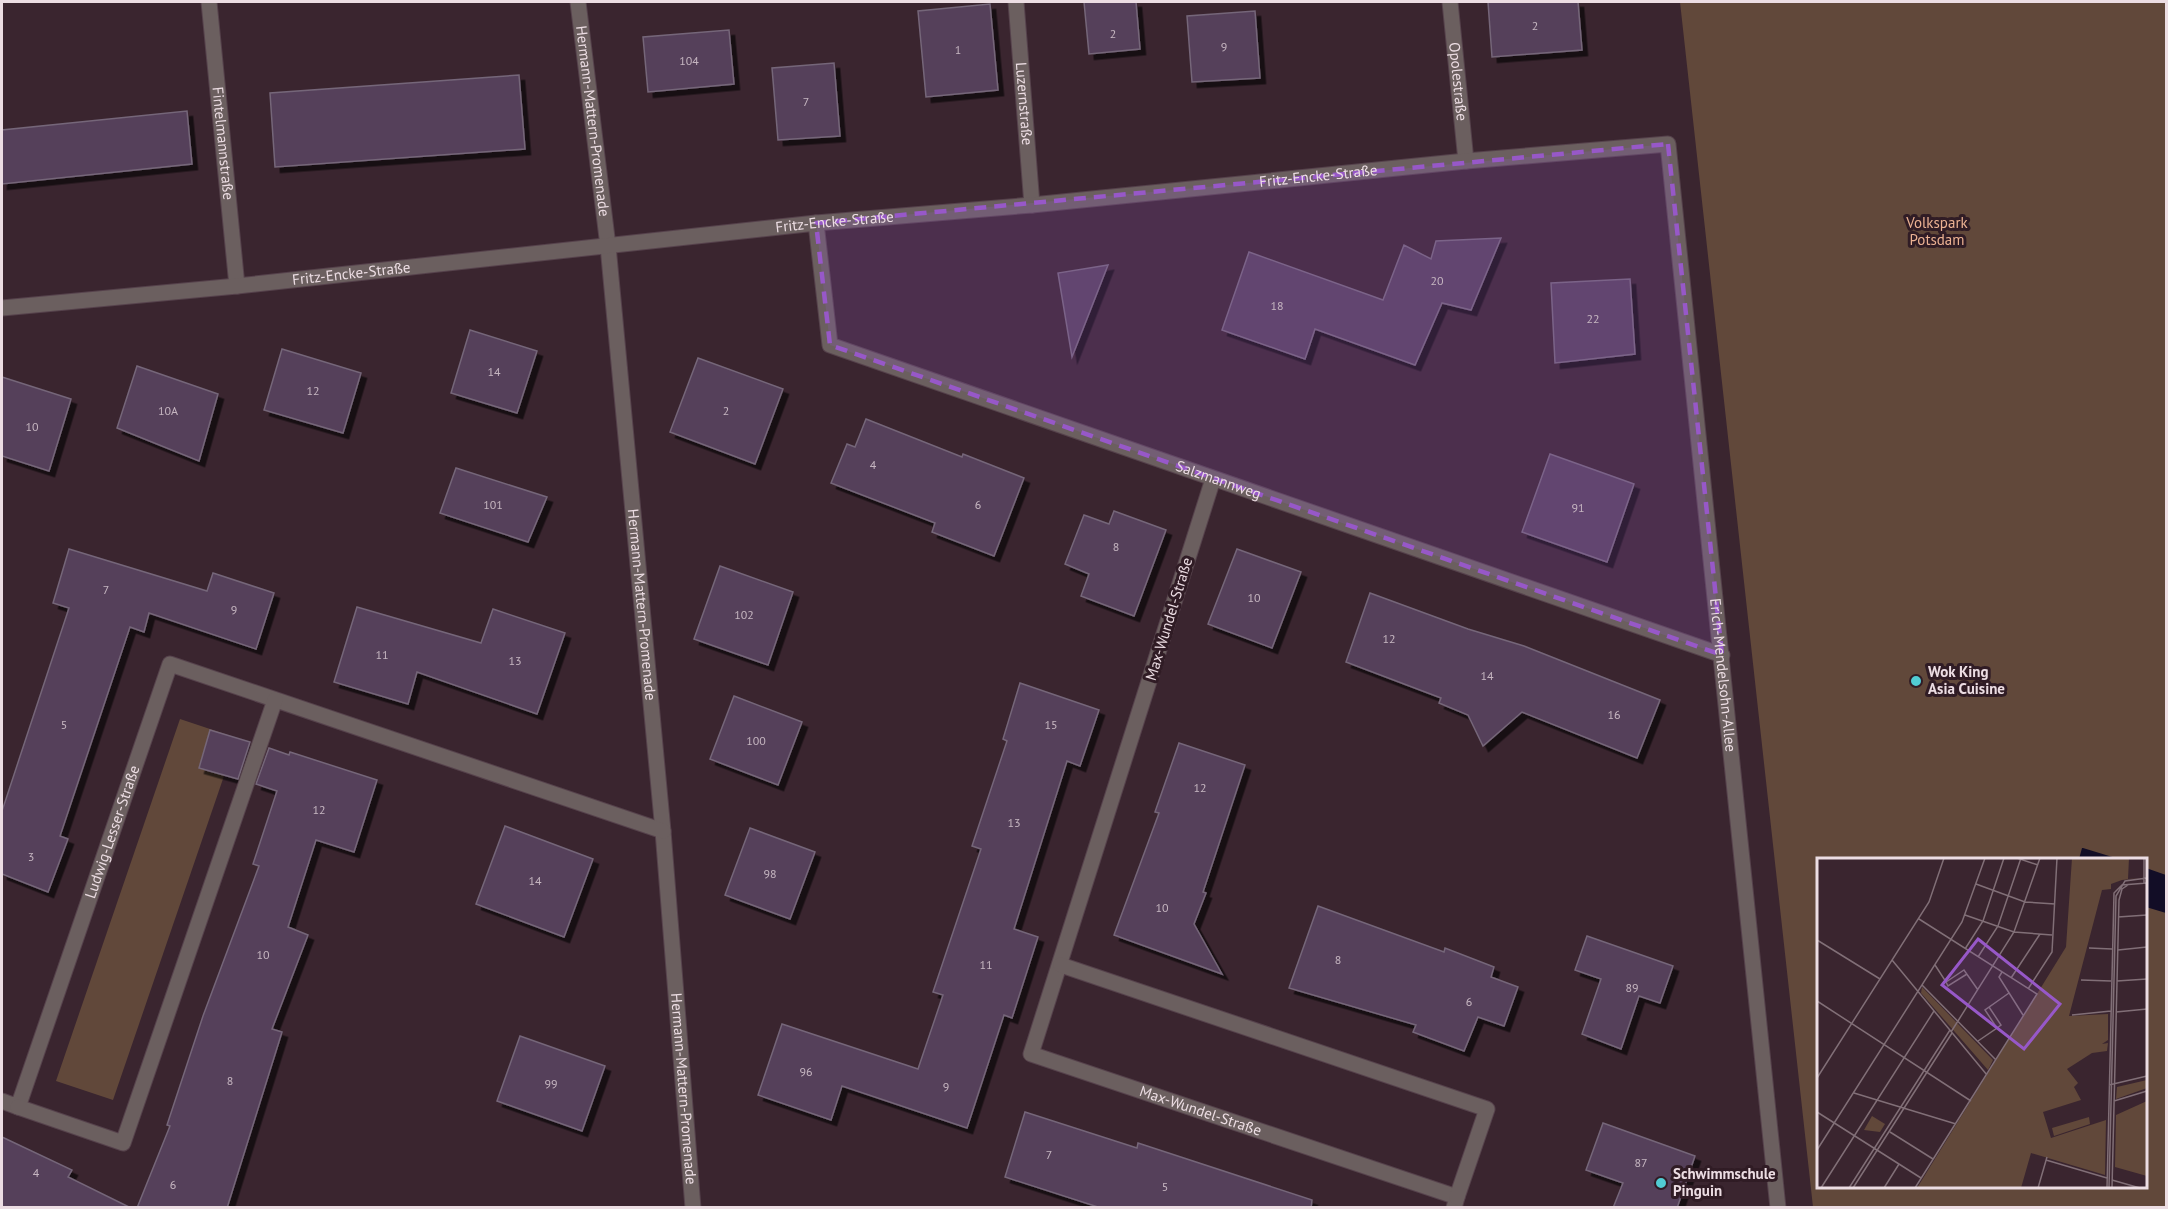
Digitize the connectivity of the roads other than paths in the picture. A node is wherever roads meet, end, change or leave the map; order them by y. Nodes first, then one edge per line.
1 (209, 2) edge
2 (578, 2) edge
3 (1016, 2) edge
4 (1450, 2) edge
5 (1668, 144) joint
6 (1466, 161) junction
7 (1032, 205) junction
8 (816, 223) junction
9 (608, 246) junction
10 (237, 286) junction
11 (2, 308) edge
12 (1213, 479) junction
13 (1722, 656) junction
14 (275, 700) junction
15 (663, 831) junction
16 (1061, 965) junction
17 (2, 1101) edge
18 (18, 1107) junction
19 (1455, 1202) edge
20 (693, 1208) edge
21 (1778, 1208) edge

1 - 10 street, Fintelmannstraße
2 - 9 street, Hermann-Mattern-Promenade
3 - 7 street, Luzernstraße
4 - 6 street, Opolestraße
5 - 6 street, Fritz-Encke-Straße
5 - 13 street, Erich-Mendelsohn-Allee
6 - 7 street, Fritz-Encke-Straße
7 - 8 street, Fritz-Encke-Straße
8 - 9 street, Fritz-Encke-Straße
8 - 12 street, Salzmannweg
9 - 10 street, Fritz-Encke-Straße
9 - 15 street, Hermann-Mattern-Promenade
10 - 11 street, Fritz-Encke-Straße
12 - 13 street, Salzmannweg
12 - 16 street, Max-Wundel-Straße
13 - 21 street, Erich-Mendelsohn-Allee
14 - 15 street, Ludwig-Lesser-Straße
14 - 18 street, Ludwig-Lesser-Straße
14 - 18 street
15 - 20 street, Hermann-Mattern-Promenade
16 - 19 street, Max-Wundel-Straße
16 - 19 street, Max-Wundel-Straße
17 - 18 street

